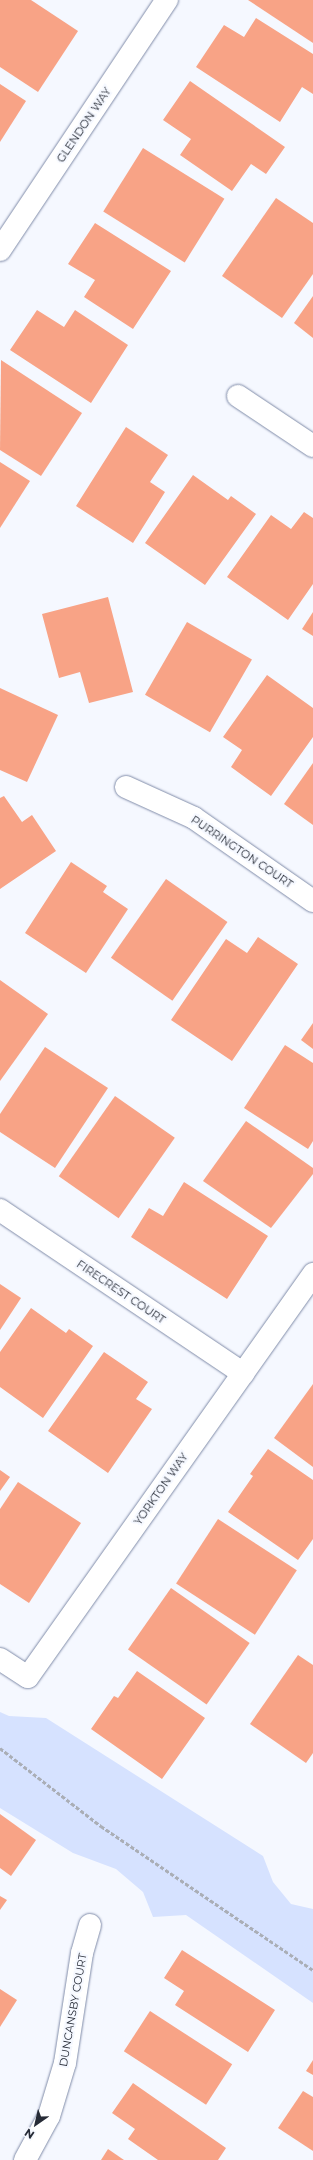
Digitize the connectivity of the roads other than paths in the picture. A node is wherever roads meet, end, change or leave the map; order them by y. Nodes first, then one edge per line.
1 (167, 0) edge
2 (0, 250) edge
3 (238, 396) dead end
4 (313, 446) edge
5 (126, 787) dead end
6 (313, 901) edge
7 (0, 1210) edge
8 (313, 1274) edge
9 (243, 1373) junction
10 (0, 1659) edge
11 (90, 1925) dead end
12 (25, 2160) edge

1 - 2 street, GLENDON WAY
3 - 4 street
5 - 6 street, PURRINGTON COURT
7 - 9 street, FIRECREST COURT
8 - 9 street, YORKTON WAY
9 - 10 street, YORKTON WAY
11 - 12 street, DUNCANSBY COURT

